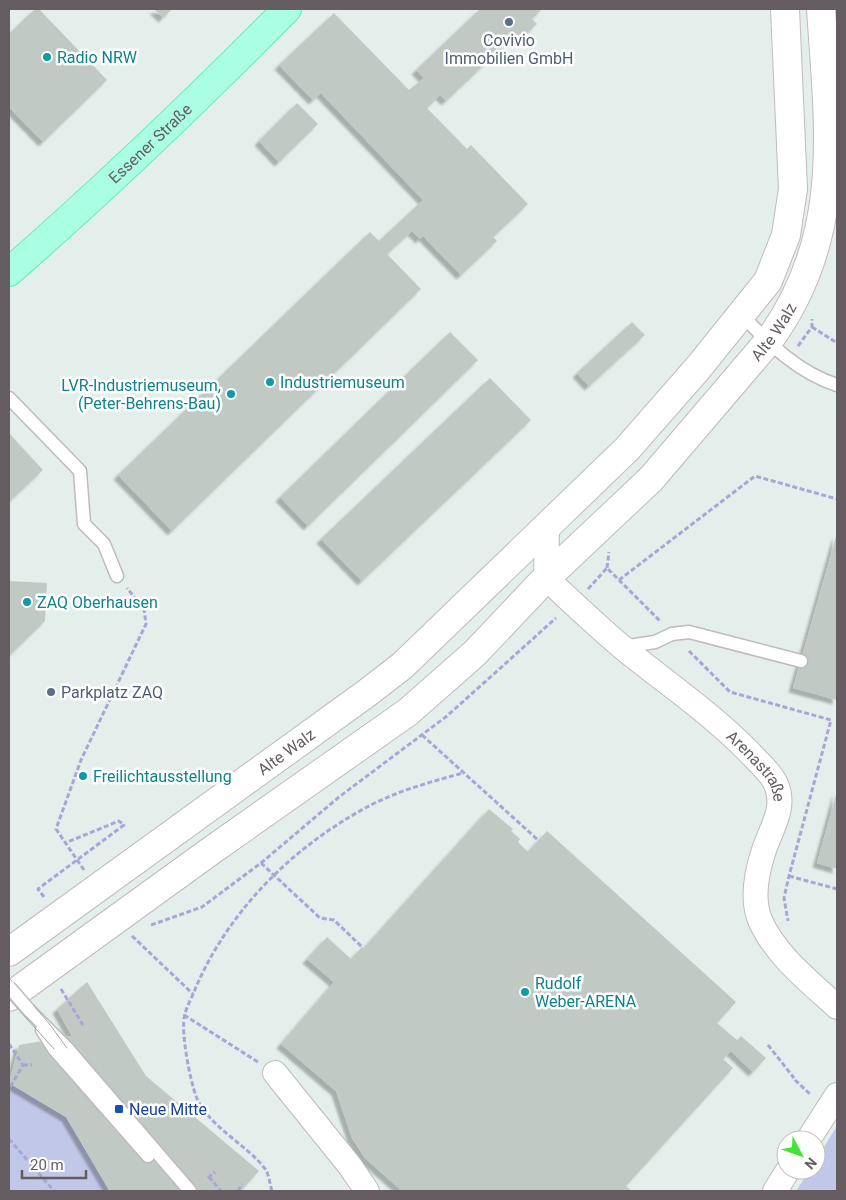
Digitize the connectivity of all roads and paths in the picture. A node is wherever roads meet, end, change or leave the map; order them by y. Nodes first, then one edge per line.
1 (287, 9) edge
2 (785, 9) edge
3 (821, 9) edge
4 (9, 272) edge
5 (742, 315) junction
6 (812, 327) dead end
7 (767, 342) junction
8 (837, 343) edge
9 (837, 385) edge
10 (9, 398) edge
11 (837, 499) edge
12 (547, 528) junction
13 (117, 576) joint
14 (546, 578) junction
15 (619, 580) junction
16 (574, 604) junction
17 (672, 634) junction
18 (622, 647) junction
19 (801, 661) dead end
20 (422, 735) junction
21 (463, 773) junction
22 (538, 840) dead end
23 (65, 843) junction
24 (76, 860) junction
25 (261, 863) junction
26 (81, 867) dead end
27 (273, 874) junction
28 (789, 876) junction
29 (837, 890) edge
30 (47, 901) dead end
31 (790, 925) dead end
32 (148, 927) dead end
33 (139, 930) dead end
34 (362, 947) dead end
35 (9, 952) edge
36 (58, 984) dead end
37 (9, 987) edge
38 (193, 994) junction
39 (19, 1004) edge
40 (837, 1007) edge
41 (184, 1015) junction
42 (83, 1025) dead end
43 (9, 1044) edge
44 (768, 1045) dead end
45 (249, 1056) dead end
46 (23, 1064) junction
47 (32, 1064) dead end
48 (275, 1073) dead end
49 (794, 1078) dead end
50 (9, 1089) edge
51 (837, 1094) edge
52 (814, 1130) edge
53 (9, 1139) edge
54 (215, 1172) dead end
55 (782, 1180) edge
56 (242, 1184) dead end
57 (54, 1191) edge
58 (180, 1191) edge
59 (190, 1191) edge
60 (221, 1191) edge
61 (238, 1191) edge
62 (272, 1191) edge
63 (367, 1191) edge
64 (775, 1191) edge

1 - 4 main road, Essener Straße
2 - 5 street, Alte Walz
3 - 7 street, Alte Walz
5 - 7 lane
5 - 12 street, Alte Walz
6 - 8 path
7 - 9 lane
7 - 14 street, Alte Walz
10 - 13 lane
11 - 15 path
12 - 14 street
12 - 35 street, Alte Walz
13 - 23 path
14 - 16 street, Arenastraße
14 - 39 street, Alte Walz
15 - 16 path
15 - 17 path
16 - 18 street, Arenastraße
16 - 20 path
17 - 18 lane
17 - 19 lane
17 - 28 path
18 - 40 street, Arenastraße
20 - 21 path
20 - 25 path
21 - 22 path
21 - 27 path
23 - 24 path
23 - 24 path
24 - 26 path
24 - 30 path
25 - 27 path
25 - 32 path
27 - 34 path
27 - 38 path
28 - 29 path
28 - 31 path
33 - 38 path
36 - 42 path
37 - 39 lane, bridge
38 - 41 path
39 - 58 lane
39 - 59 lane
41 - 45 path
41 - 62 path
43 - 46 path
44 - 49 path
46 - 47 path
46 - 50 path
48 - 63 street
51 - 52 street
53 - 57 path
54 - 60 path
55 - 64 street
56 - 61 path

